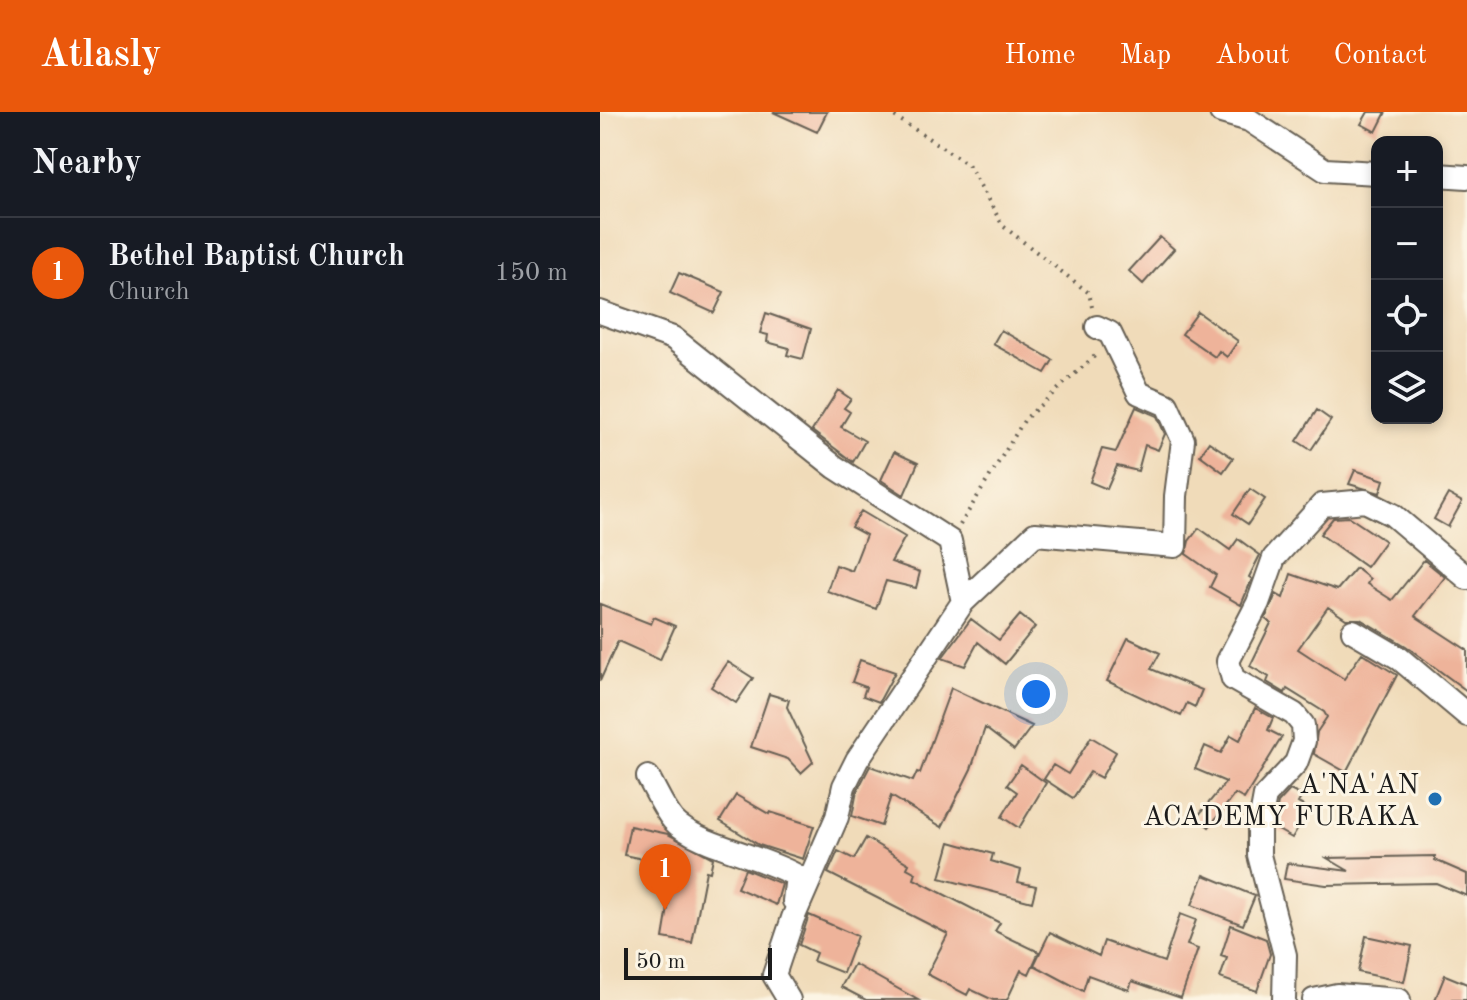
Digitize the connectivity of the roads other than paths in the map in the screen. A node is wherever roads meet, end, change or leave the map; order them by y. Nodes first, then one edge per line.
1 (1221, 112) edge
2 (1371, 173) edge
3 (1443, 175) edge
4 (1467, 177) edge
5 (600, 312) edge
6 (1097, 327) road end
7 (1467, 578) edge
8 (963, 602) junction
9 (1353, 631) dead end
10 (1467, 715) edge
11 (648, 777) dead end
12 (793, 918) junction
13 (789, 1000) edge
14 (1284, 1000) edge
15 (1314, 1000) edge
16 (1399, 1000) edge

1 - 2 street
3 - 4 street
5 - 8 street
6 - 8 street
7 - 14 street
8 - 12 street
9 - 10 street
11 - 12 street
12 - 13 street
15 - 16 street

